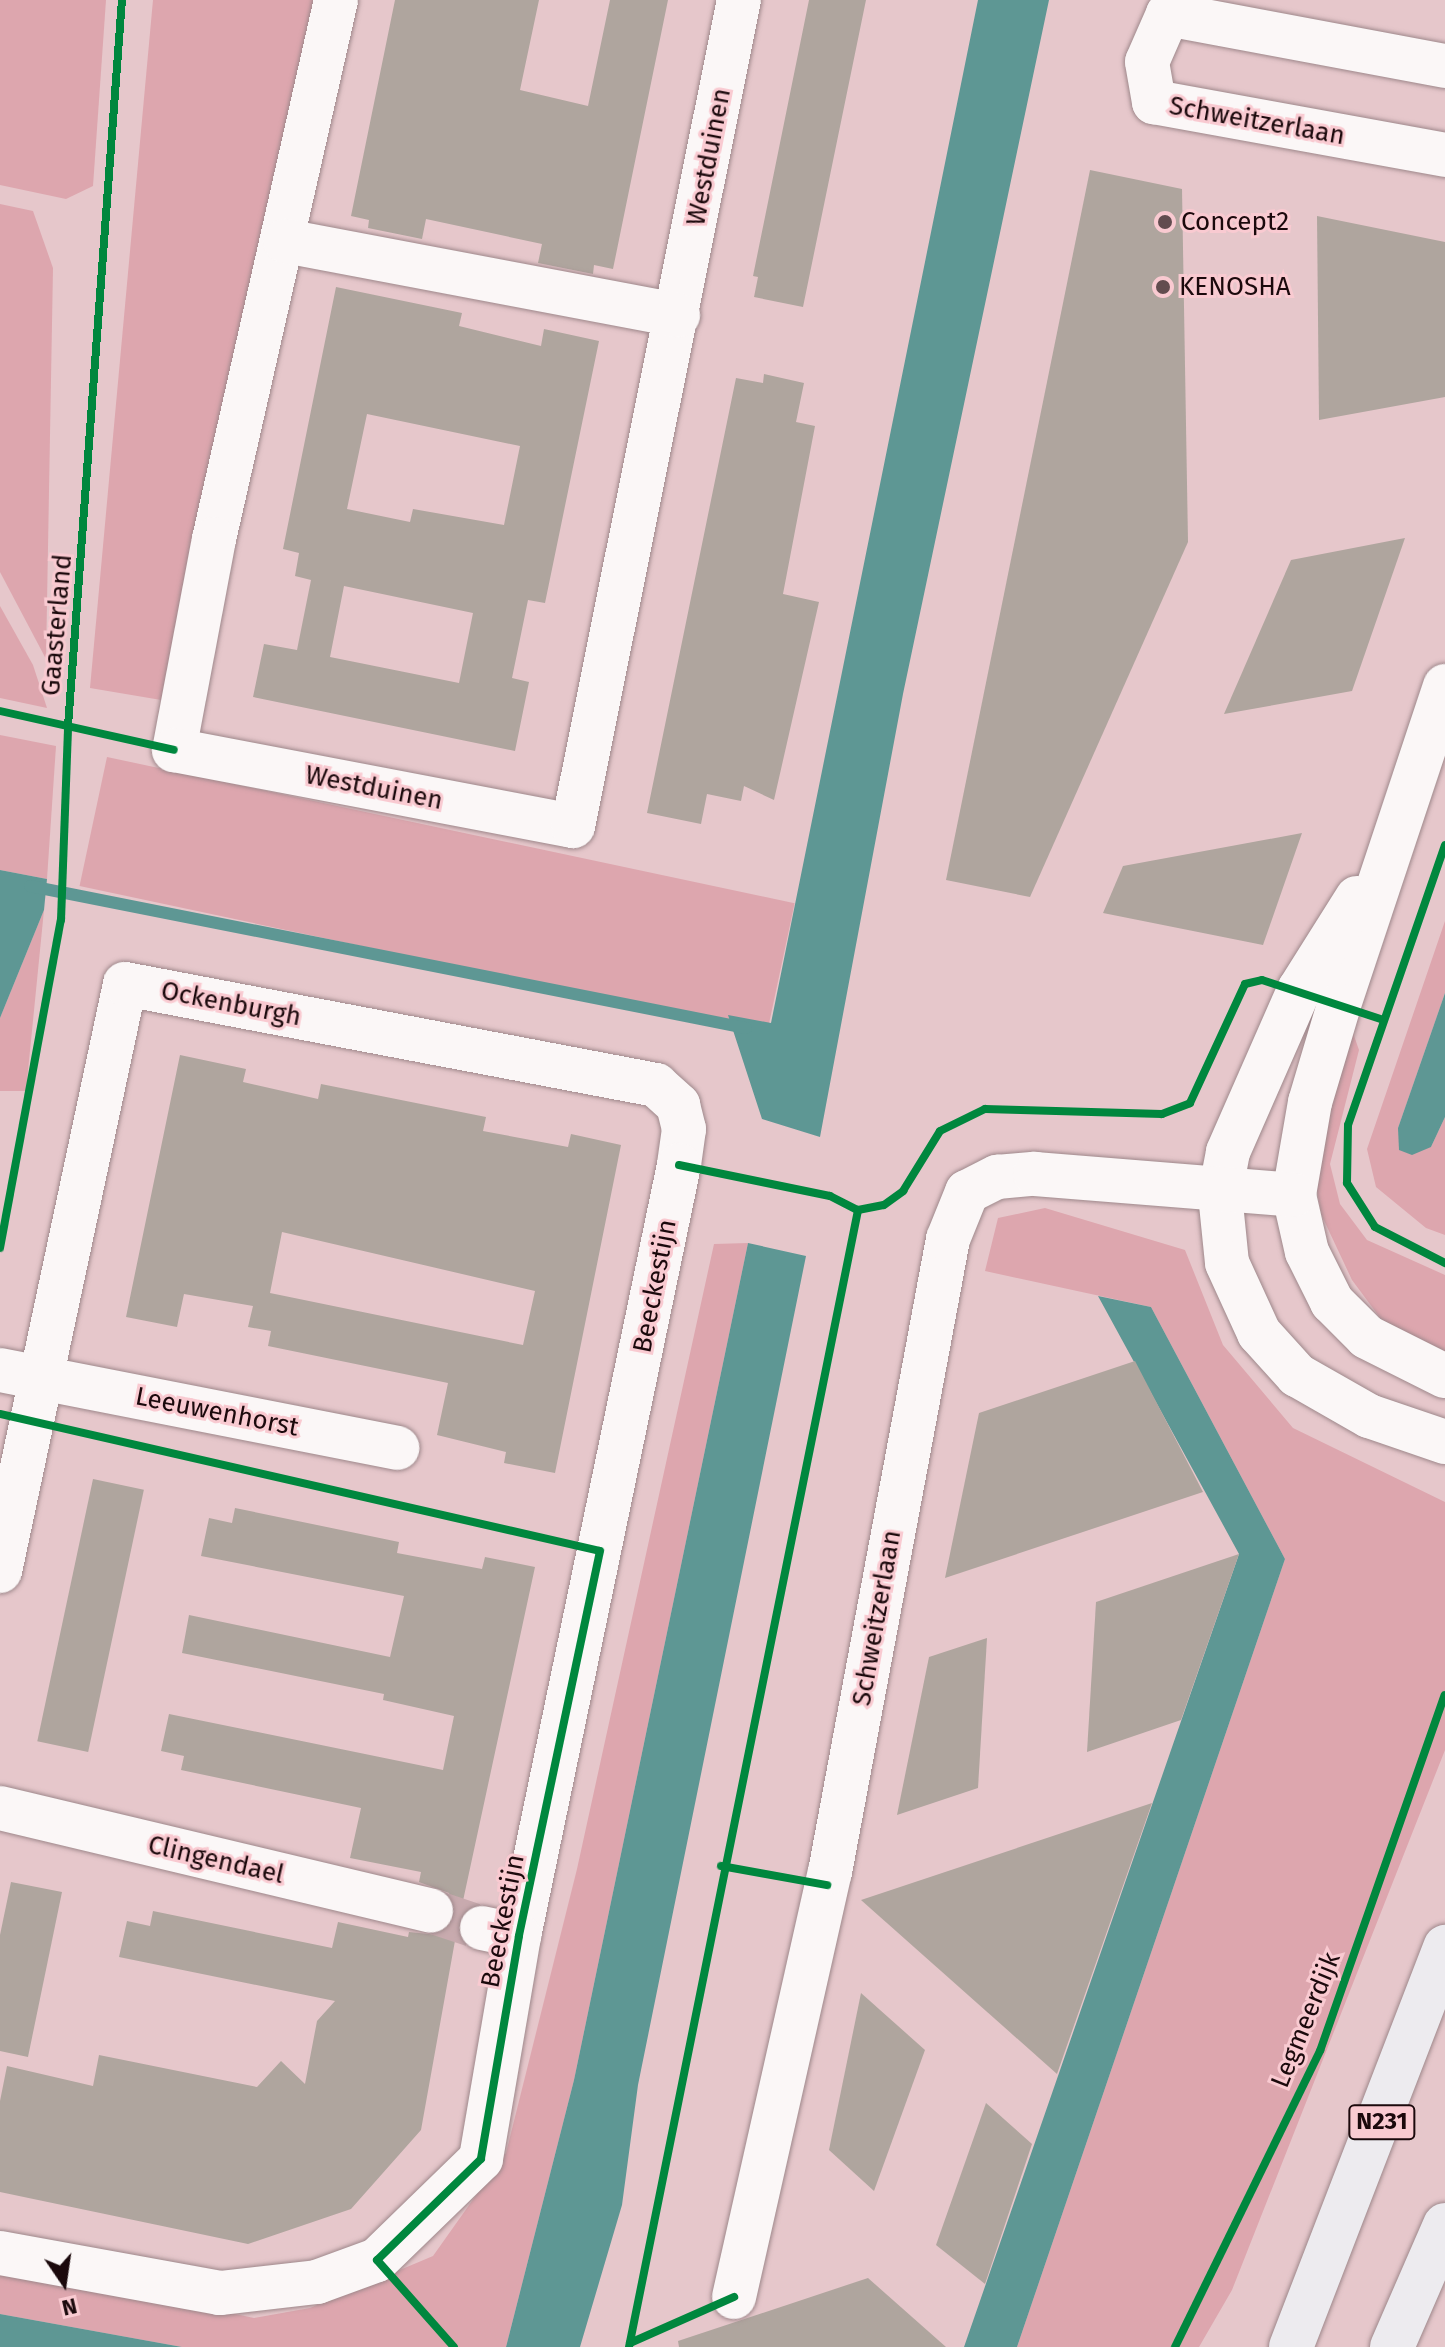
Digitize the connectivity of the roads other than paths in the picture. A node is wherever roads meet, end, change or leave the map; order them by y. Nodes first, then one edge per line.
1 (336, 0) edge
2 (739, 0) edge
3 (1445, 66) edge
4 (1445, 155) edge
5 (285, 241) junction
6 (678, 315) junction
7 (1445, 686) edge
8 (1392, 841) junction
9 (679, 1165) joint
10 (1220, 1194) junction
11 (1294, 1195) junction
12 (18, 1374) edge
13 (1445, 1376) edge
14 (1445, 1442) edge
15 (397, 1448) dead end
16 (0, 1571) edge
17 (0, 1808) edge
18 (431, 1911) tunnel mouth
19 (1445, 1947) edge
20 (1445, 2225) edge
21 (0, 2253) edge
22 (734, 2297) dead end
23 (1291, 2347) edge
24 (1392, 2347) edge

1 - 5 street, Westduinen
2 - 6 street, Westduinen
3 - 4 street, Schweitzerlaan
5 - 6 street
5 - 6 street, Westduinen
7 - 8 street
8 - 10 street
8 - 11 street
9 - 12 street, Ockenburgh
9 - 21 street, Beeckestijn
10 - 11 street, Schweitzerlaan
10 - 14 street
10 - 22 street, Schweitzerlaan
11 - 13 street
12 - 15 street, Leeuwenhorst
12 - 16 street, Ockenburgh
17 - 18 street, Clingendael
19 - 23 main road, N231
20 - 24 main road

